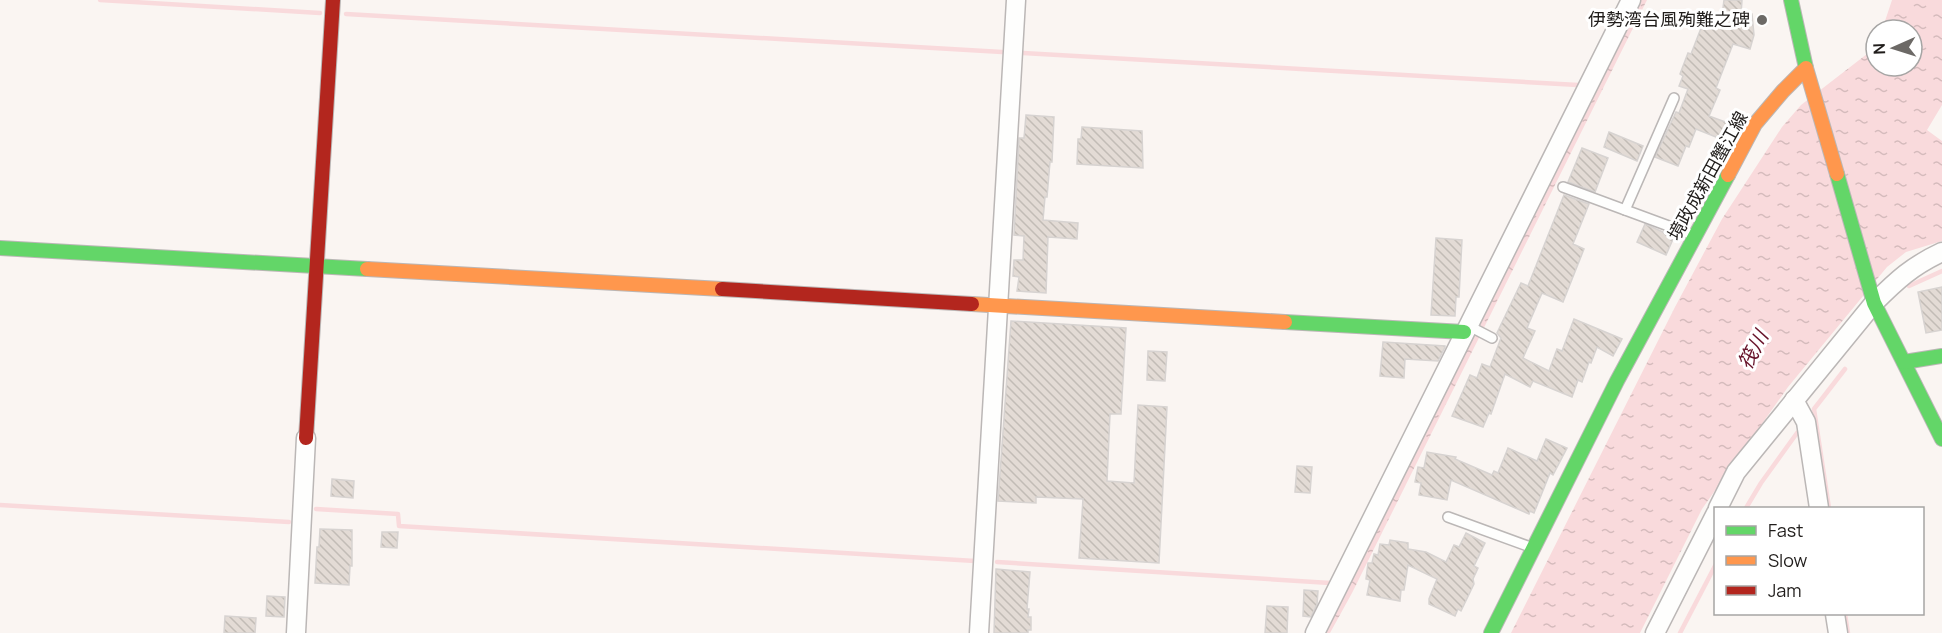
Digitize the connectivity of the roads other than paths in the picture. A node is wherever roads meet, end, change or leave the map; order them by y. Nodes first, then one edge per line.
1 (333, 0) edge
2 (1016, 0) edge
3 (1630, 0) edge
4 (1791, 0) edge
5 (1806, 68) junction
6 (1674, 98) dead end
7 (1563, 187) dead end
8 (1624, 210) junction
9 (1695, 236) junction
10 (0, 248) edge
11 (1942, 252) edge
12 (316, 265) junction
13 (1874, 303) junction
14 (1000, 304) junction
15 (1476, 331) junction
16 (1942, 356) edge
17 (1904, 362) junction
18 (1794, 400) junction
19 (306, 438) joint
20 (1942, 439) edge
21 (1718, 507) edge
22 (1820, 507) edge
23 (1448, 517) dead end
24 (1714, 517) edge
25 (1533, 548) junction
26 (1835, 615) edge
27 (296, 633) edge
28 (979, 633) edge
29 (1315, 633) edge
30 (1491, 633) edge
31 (1655, 633) edge
32 (1838, 633) edge

1 - 12 street
2 - 14 street
3 - 15 street
4 - 5 street
5 - 9 street, 境政成新田蟹江線
5 - 13 street
6 - 8 lane
7 - 8 lane
8 - 9 lane
9 - 25 street, 境政成新田蟹江線
10 - 12 street
11 - 13 street
12 - 14 street
12 - 19 street
13 - 17 street
13 - 18 street
14 - 15 street
14 - 28 street
15 - 29 street
16 - 17 street
17 - 20 street
18 - 21 street
18 - 22 street
19 - 27 street
23 - 25 lane
24 - 31 street
25 - 30 street, 境政成新田蟹江線
26 - 32 street

